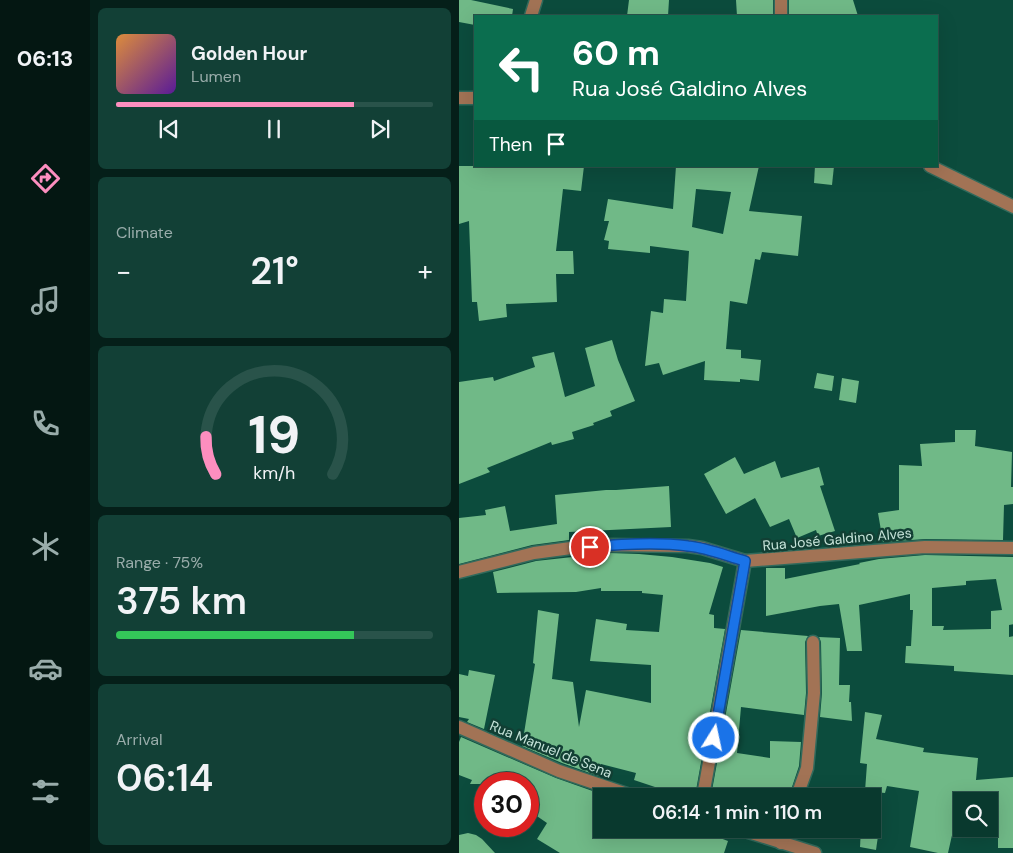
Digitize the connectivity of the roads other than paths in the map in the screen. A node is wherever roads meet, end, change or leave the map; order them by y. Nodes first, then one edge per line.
1 (536, 0) edge
2 (781, 0) edge
3 (531, 15) edge
4 (781, 15) edge
5 (459, 98) edge
6 (474, 98) edge
7 (932, 167) edge
8 (1013, 207) edge
9 (1013, 548) edge
10 (745, 561) junction
11 (459, 572) edge
12 (813, 642) dead end
13 (459, 729) edge
14 (608, 788) edge
15 (704, 788) edge
16 (800, 788) edge
17 (759, 838) edge
18 (777, 846) edge
19 (815, 853) edge

1 - 3 street
2 - 4 street
5 - 6 street
7 - 8 street
9 - 10 street, Rua José Galdino Alves
10 - 11 street, Rua José Galdino Alves
10 - 15 street
12 - 16 street
13 - 14 street, Rua Manuel de Sena
17 - 18 street
18 - 19 street

